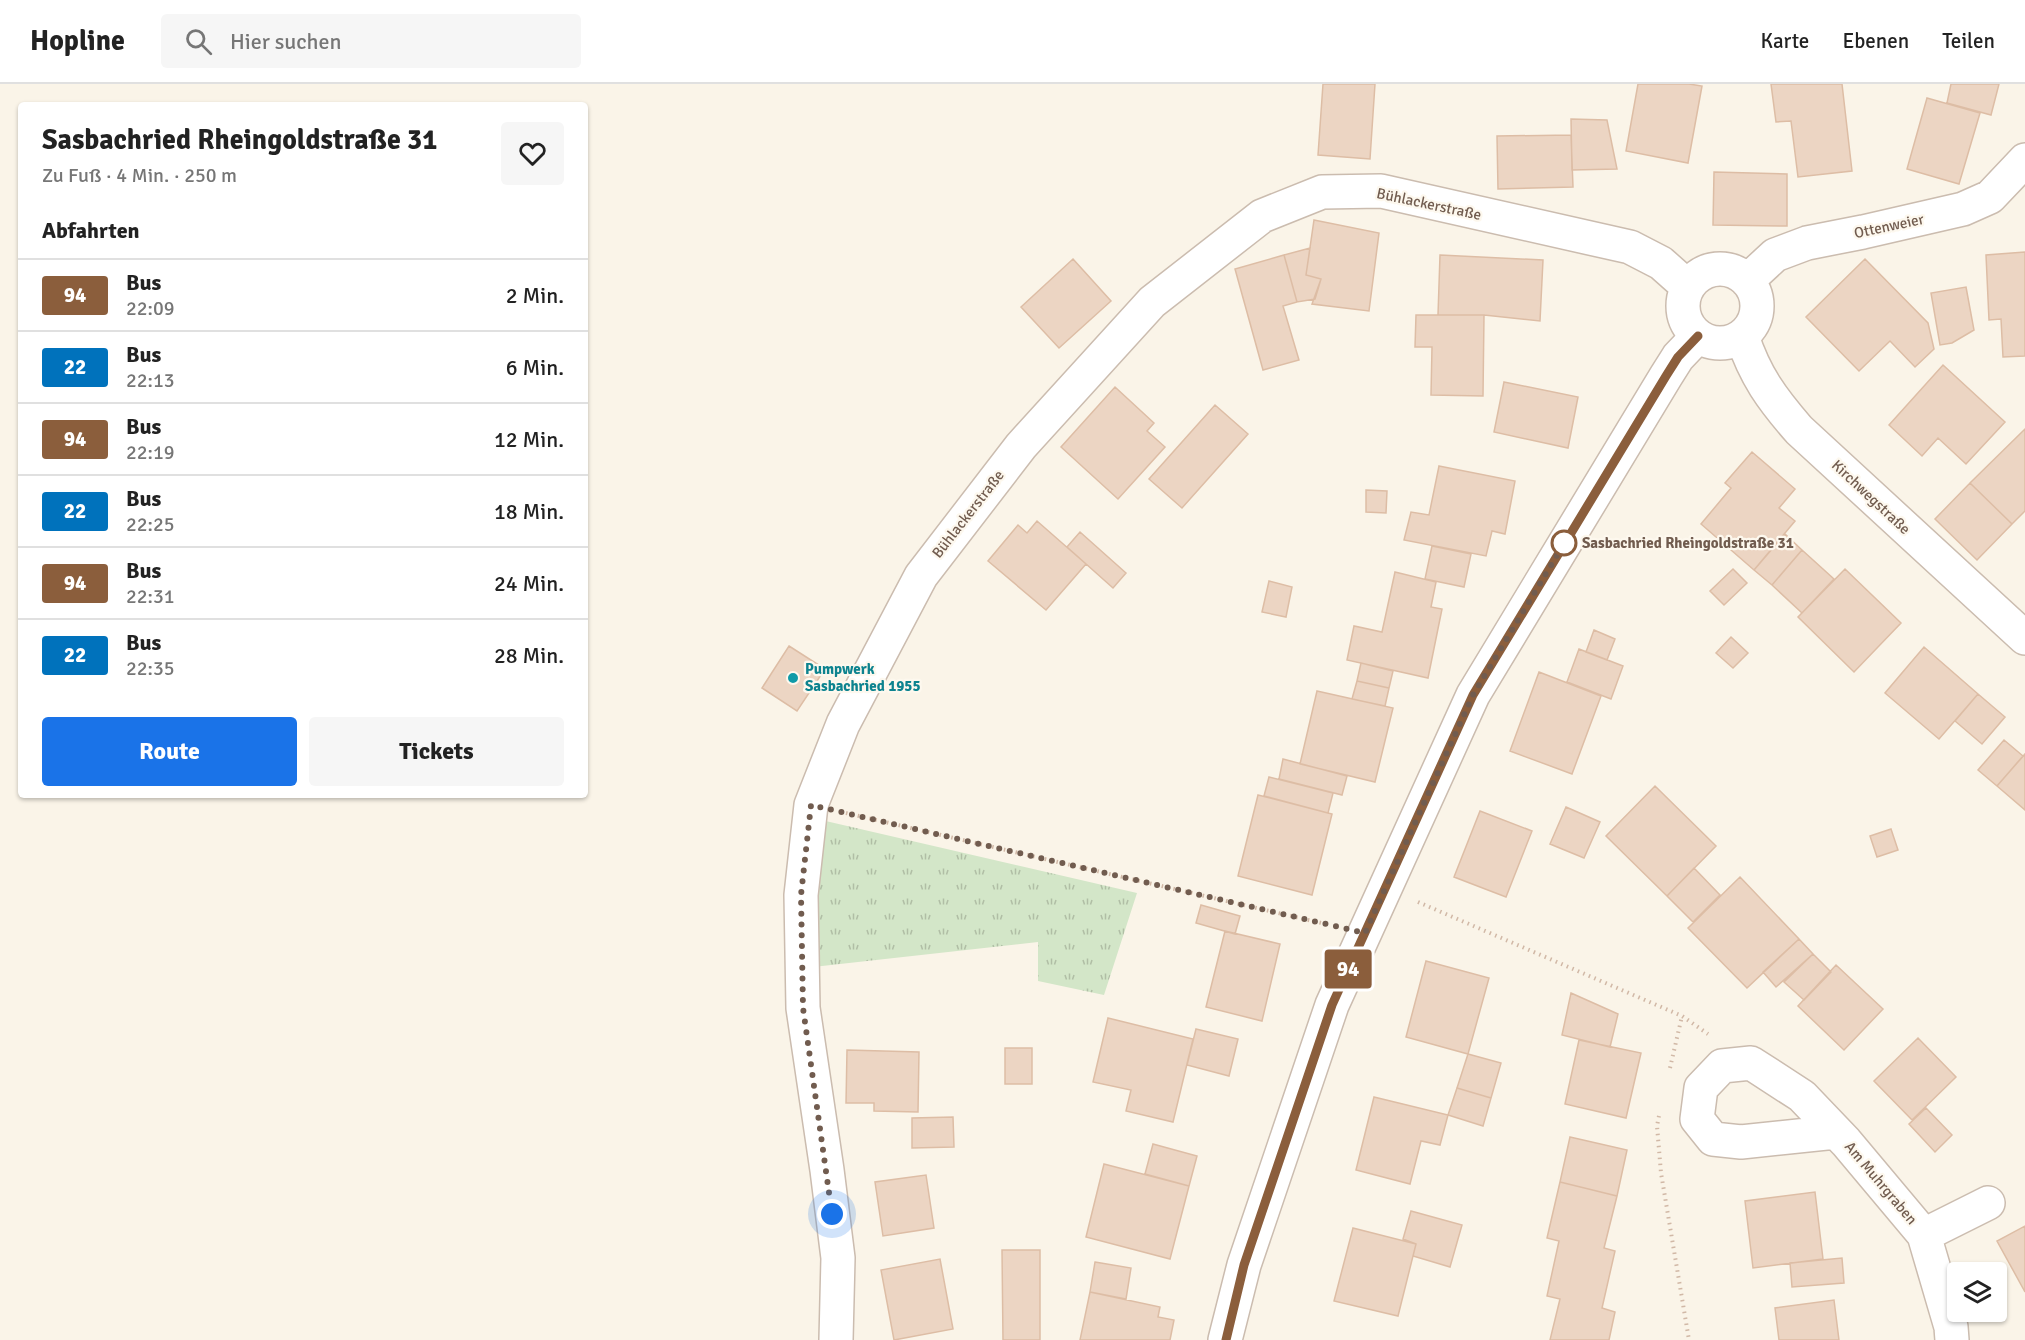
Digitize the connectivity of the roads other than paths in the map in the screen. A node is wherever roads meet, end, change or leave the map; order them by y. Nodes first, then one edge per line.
1 (2025, 160) edge
2 (1747, 281) junction
3 (1688, 287) junction
4 (1698, 336) junction
5 (1742, 336) junction
6 (2025, 638) edge
7 (1836, 1132) junction
8 (1988, 1203) dead end
9 (1924, 1235) junction
10 (836, 1340) edge
11 (1226, 1340) edge
12 (1952, 1340) edge

1 - 2 street, Ottenweier
2 - 3 street
2 - 5 street
3 - 4 street
3 - 10 street, Bühlackerstraße
4 - 5 street
4 - 11 street
5 - 6 street, Kirchwegstraße
7 - 7 street, Am Muhrgraben
7 - 9 street, Am Muhrgraben
8 - 9 street, Am Muhrgraben
9 - 12 street, Am Muhrgraben

